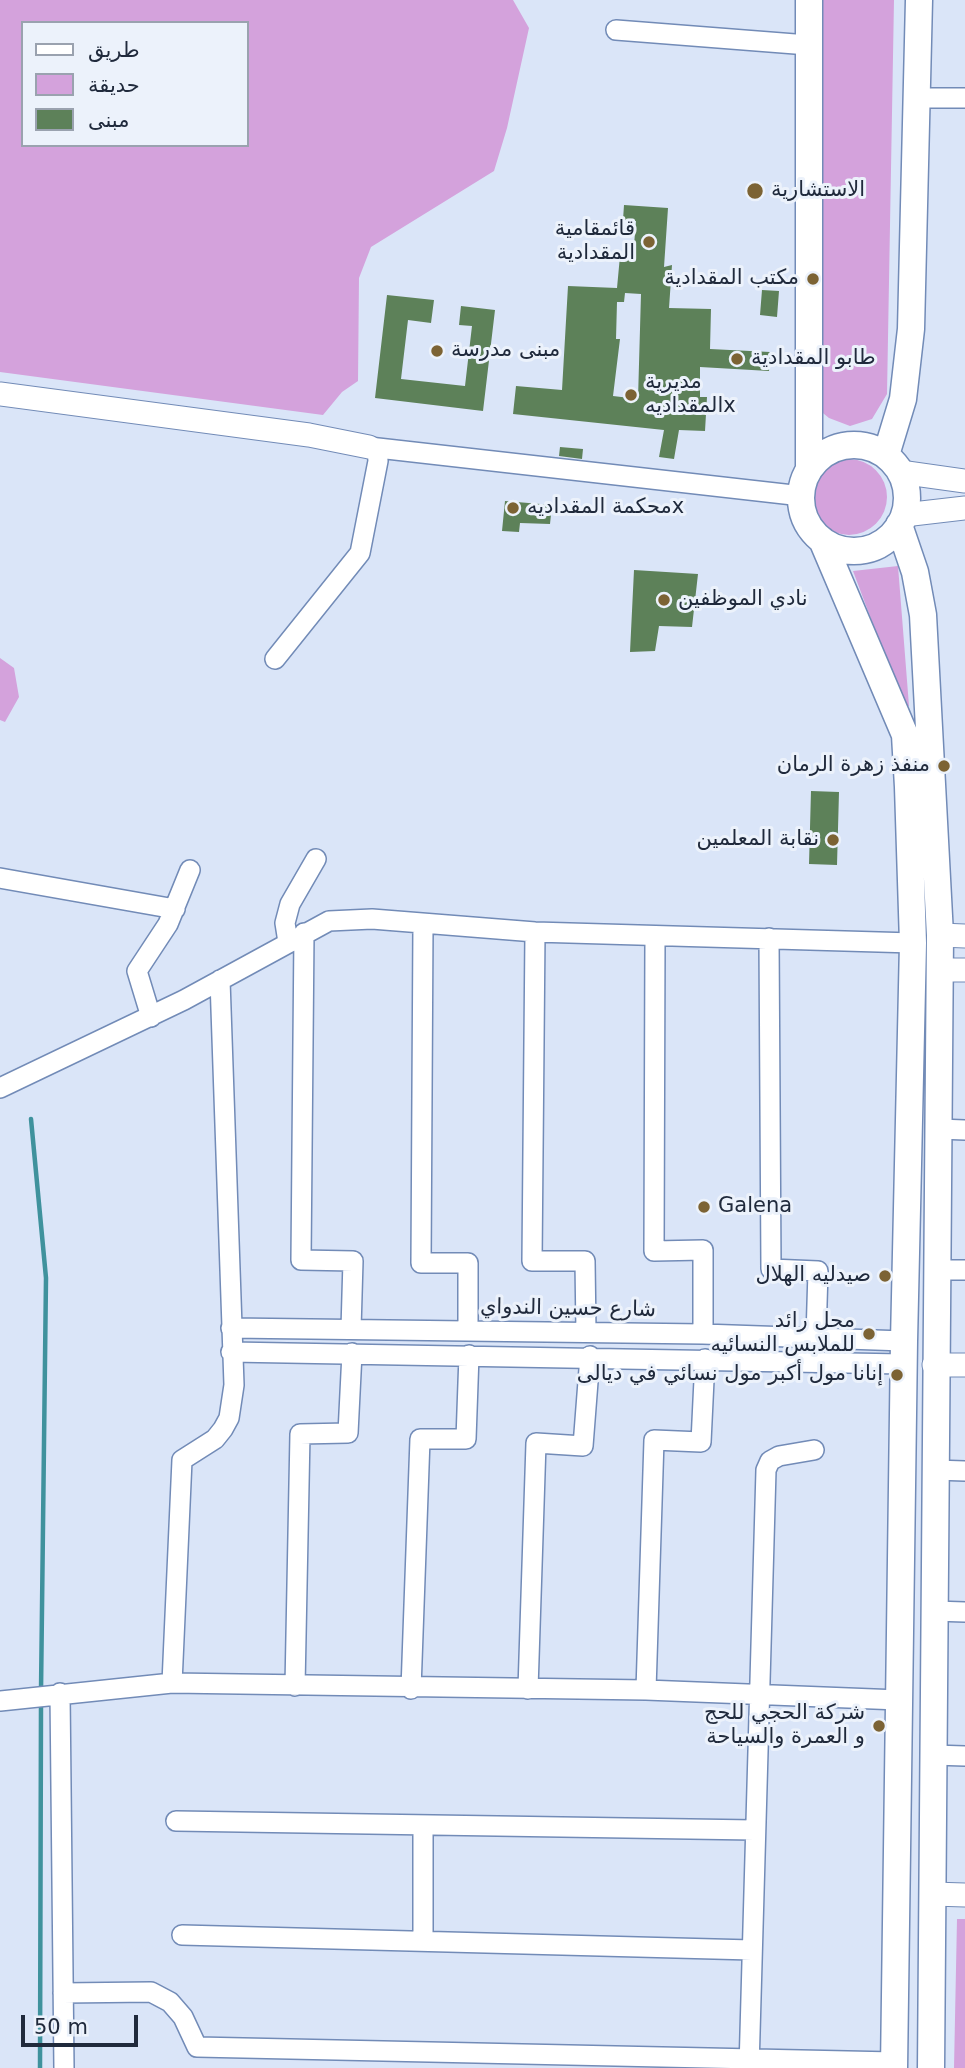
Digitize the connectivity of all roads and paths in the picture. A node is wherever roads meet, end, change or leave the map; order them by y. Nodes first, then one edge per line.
1 (808, 0) edge
2 (919, 0) edge
3 (617, 30) dead end
4 (808, 45) junction
5 (917, 97) junction
6 (965, 98) edge
7 (0, 394) edge
8 (373, 448) junction
9 (893, 464) junction
10 (809, 470) junction
11 (965, 481) edge
12 (802, 496) junction
13 (965, 508) edge
14 (901, 520) junction
15 (822, 540) junction
16 (275, 659) dead end
17 (316, 859) dead end
18 (190, 870) dead end
19 (0, 878) edge
20 (175, 909) junction
21 (423, 923) junction
22 (535, 932) junction
23 (952, 935) edge
24 (655, 936) junction
25 (296, 937) junction
26 (769, 938) junction
27 (913, 943) junction
28 (952, 970) edge
29 (220, 980) junction
30 (151, 1017) junction
31 (0, 1088) edge
32 (952, 1129) edge
33 (936, 1269) junction
34 (965, 1270) edge
35 (231, 1328) junction
36 (351, 1329) junction
37 (468, 1331) junction
38 (586, 1332) junction
39 (703, 1334) junction
40 (816, 1337) junction
41 (231, 1352) junction
42 (352, 1353) junction
43 (903, 1353) junction
44 (470, 1355) junction
45 (590, 1356) junction
46 (705, 1359) junction
47 (934, 1364) junction
48 (965, 1365) edge
49 (814, 1450) dead end
50 (934, 1470) junction
51 (965, 1471) edge
52 (934, 1611) junction
53 (965, 1612) edge
54 (172, 1684) junction
55 (295, 1686) junction
56 (411, 1689) junction
57 (528, 1689) junction
58 (646, 1690) junction
59 (52, 1694) junction
60 (758, 1697) junction
61 (899, 1700) junction
62 (2, 1701) edge
63 (933, 1755) junction
64 (965, 1756) edge
65 (176, 1821) dead end
66 (423, 1825) junction
67 (754, 1830) junction
68 (932, 1894) junction
69 (965, 1895) edge
70 (181, 1935) dead end
71 (423, 1941) junction
72 (752, 1950) junction
73 (63, 1993) junction
74 (931, 2060) edge
75 (894, 2061) edge
76 (749, 2063) edge
77 (64, 2068) edge

1 - 4 main road
2 - 5 main road
3 - 4 street
4 - 10 main road
5 - 6 street
5 - 9 main road
7 - 8 street
8 - 12 street
8 - 16 street
9 - 10 main road
9 - 11 street
9 - 14 main road
10 - 12 main road
12 - 15 main road
13 - 14 street
14 - 15 main road
14 - 23 main road
15 - 27 main road
17 - 25 street
18 - 20 street
19 - 20 street
20 - 30 street
21 - 22 street
21 - 25 street
21 - 37 street
22 - 24 street
22 - 38 street
23 - 28 main road
24 - 26 street
24 - 39 street
25 - 29 street
25 - 36 street
26 - 27 street
26 - 40 street
27 - 43 main road
28 - 32 main road
29 - 30 street
29 - 35 street
30 - 31 street
32 - 33 main road
33 - 34 street
33 - 47 main road
35 - 36 street, شارع حسين الندواي
35 - 41 street
36 - 37 street, شارع حسين الندواي
37 - 38 street, شارع حسين الندواي
38 - 39 street, شارع حسين الندواي
39 - 40 street, شارع حسين الندواي
40 - 43 street, شارع حسين الندواي
41 - 42 street
41 - 54 street
42 - 44 street
42 - 55 street
43 - 46 street
43 - 61 main road
44 - 45 street
44 - 56 street
45 - 46 street
45 - 57 street
46 - 58 street
47 - 48 street
47 - 50 main road
49 - 60 street
50 - 51 street
50 - 52 main road
52 - 53 street
52 - 63 main road
54 - 55 street
54 - 59 street
55 - 56 street
56 - 57 street
57 - 58 street
58 - 60 street
59 - 62 street
59 - 73 street
60 - 61 street
60 - 67 street
61 - 75 main road
63 - 64 street
63 - 68 main road
65 - 66 street
66 - 67 street
66 - 71 street
67 - 72 street
68 - 69 street
68 - 74 main road
70 - 71 street
71 - 72 street
72 - 76 street
73 - 76 street
73 - 77 street
74 - 75 main road
75 - 76 street

